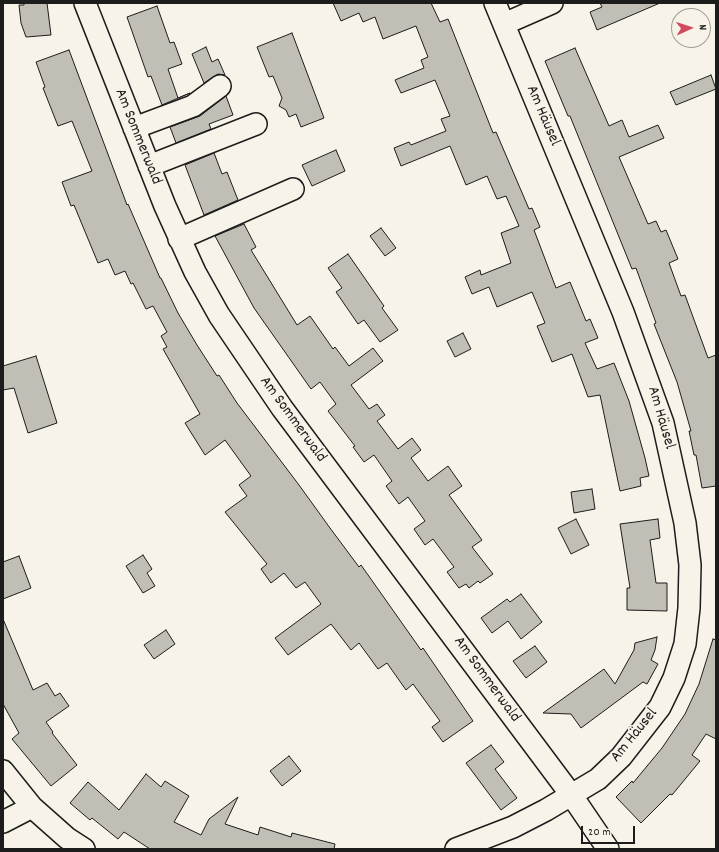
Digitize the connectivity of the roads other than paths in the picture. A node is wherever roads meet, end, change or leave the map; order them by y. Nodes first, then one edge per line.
1 (85, 3) edge
2 (495, 3) edge
3 (552, 3) edge
4 (504, 24) junction
5 (220, 86) dead end
6 (256, 124) dead end
7 (134, 128) junction
8 (149, 166) junction
9 (293, 189) dead end
10 (179, 239) junction
11 (3, 771) edge
12 (572, 796) junction
13 (32, 807) junction
14 (3, 822) edge
15 (84, 849) edge
16 (456, 849) edge
17 (608, 849) edge

1 - 7 street, Am Sommerwald
2 - 4 street, Am Häusel
3 - 4 street
4 - 12 street, Am Häusel
5 - 7 street
6 - 8 street
7 - 8 street, Am Sommerwald
8 - 10 street, Am Sommerwald
9 - 10 street
10 - 12 street, Am Sommerwald
11 - 13 street
12 - 16 street, Am Häusel
12 - 17 street, Am Sommerwald
13 - 14 street
13 - 15 street

